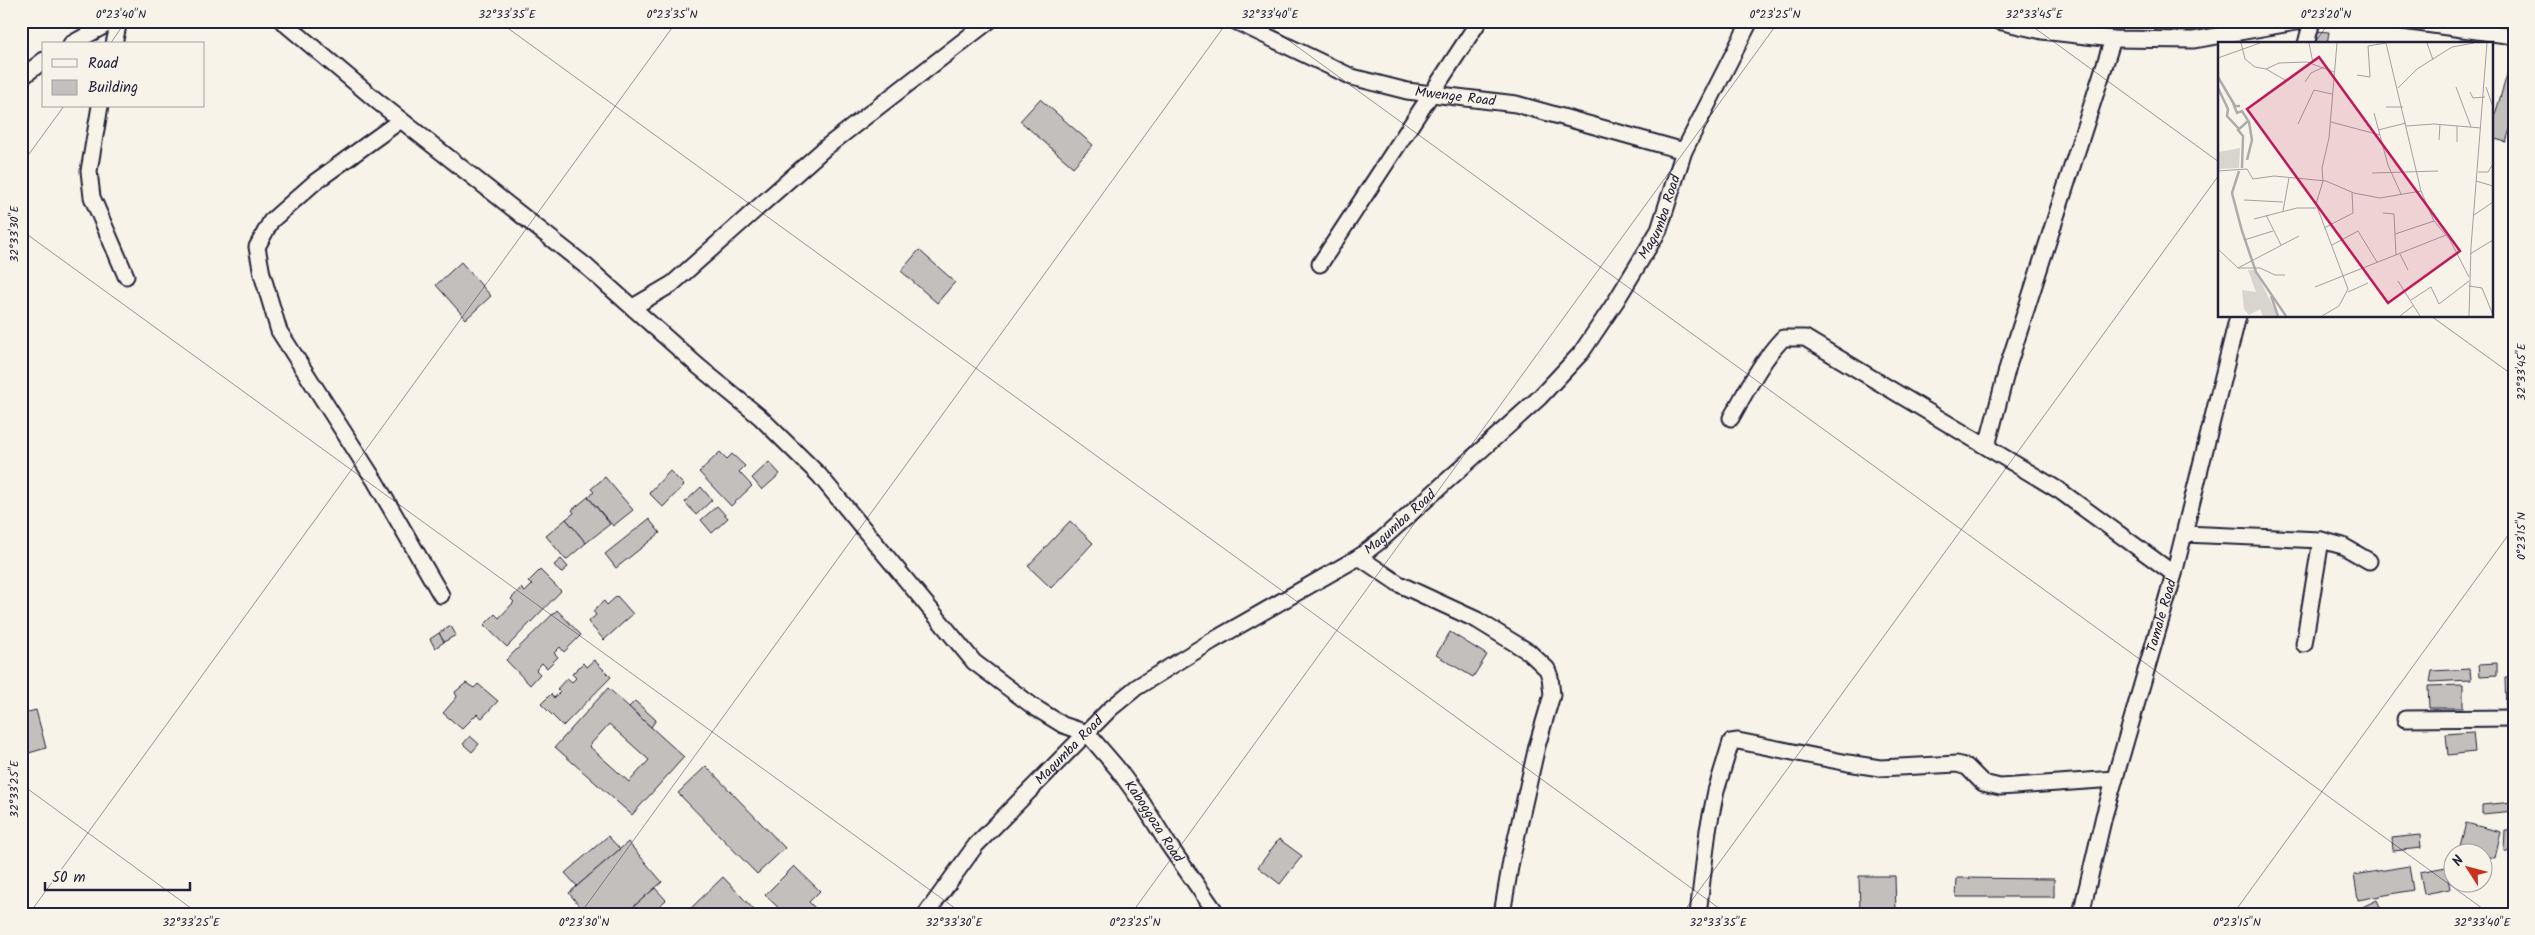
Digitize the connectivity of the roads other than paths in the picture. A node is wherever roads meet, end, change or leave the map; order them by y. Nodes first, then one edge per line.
1 (113, 21) edge
2 (119, 21) edge
3 (282, 21) edge
4 (989, 21) edge
5 (1235, 21) edge
6 (1479, 21) edge
7 (1750, 21) edge
8 (1998, 21) edge
9 (2302, 21) edge
10 (2312, 21) edge
11 (2403, 21) edge
12 (2514, 36) edge
13 (2113, 40) junction
14 (75, 42) edge
15 (114, 42) edge
16 (2307, 42) edge
17 (42, 62) edge
18 (21, 78) edge
19 (1431, 94) junction
20 (100, 108) edge
21 (401, 120) junction
22 (1684, 151) junction
23 (1320, 264) dead end
24 (126, 276) dead end
25 (633, 307) junction
26 (2238, 318) edge
27 (1732, 418) dead end
28 (1987, 446) junction
29 (2184, 534) junction
30 (2322, 540) junction
31 (1359, 557) junction
32 (2369, 561) dead end
33 (2174, 574) junction
34 (441, 595) dead end
35 (2304, 644) dead end
36 (2514, 718) edge
37 (2405, 719) dead end
38 (1087, 734) junction
39 (2115, 779) junction
40 (926, 914) edge
41 (1217, 914) edge
42 (1502, 914) edge
43 (1698, 914) edge
44 (2081, 914) edge

1 - 14 street
2 - 15 street
3 - 21 street
4 - 25 street
5 - 19 street, Mwenge Road
6 - 19 street
7 - 22 street, Magumba Road
8 - 13 street
9 - 13 street
10 - 16 street
11 - 12 street
13 - 28 street
17 - 18 street
19 - 22 street, Mwenge Road
19 - 23 street
20 - 24 street
21 - 25 street
21 - 34 street
22 - 31 street, Magumba Road
25 - 38 street
26 - 29 street, Tamale Road
27 - 28 street
28 - 33 street
29 - 30 street
29 - 33 street, Tamale Road
30 - 32 street
30 - 35 street
31 - 38 street, Magumba Road
31 - 42 street
33 - 39 street, Tamale Road
36 - 37 street
38 - 40 street, Magumba Road
38 - 41 street, Kaboggoza Road
39 - 43 street
39 - 44 street, Tamale Road

